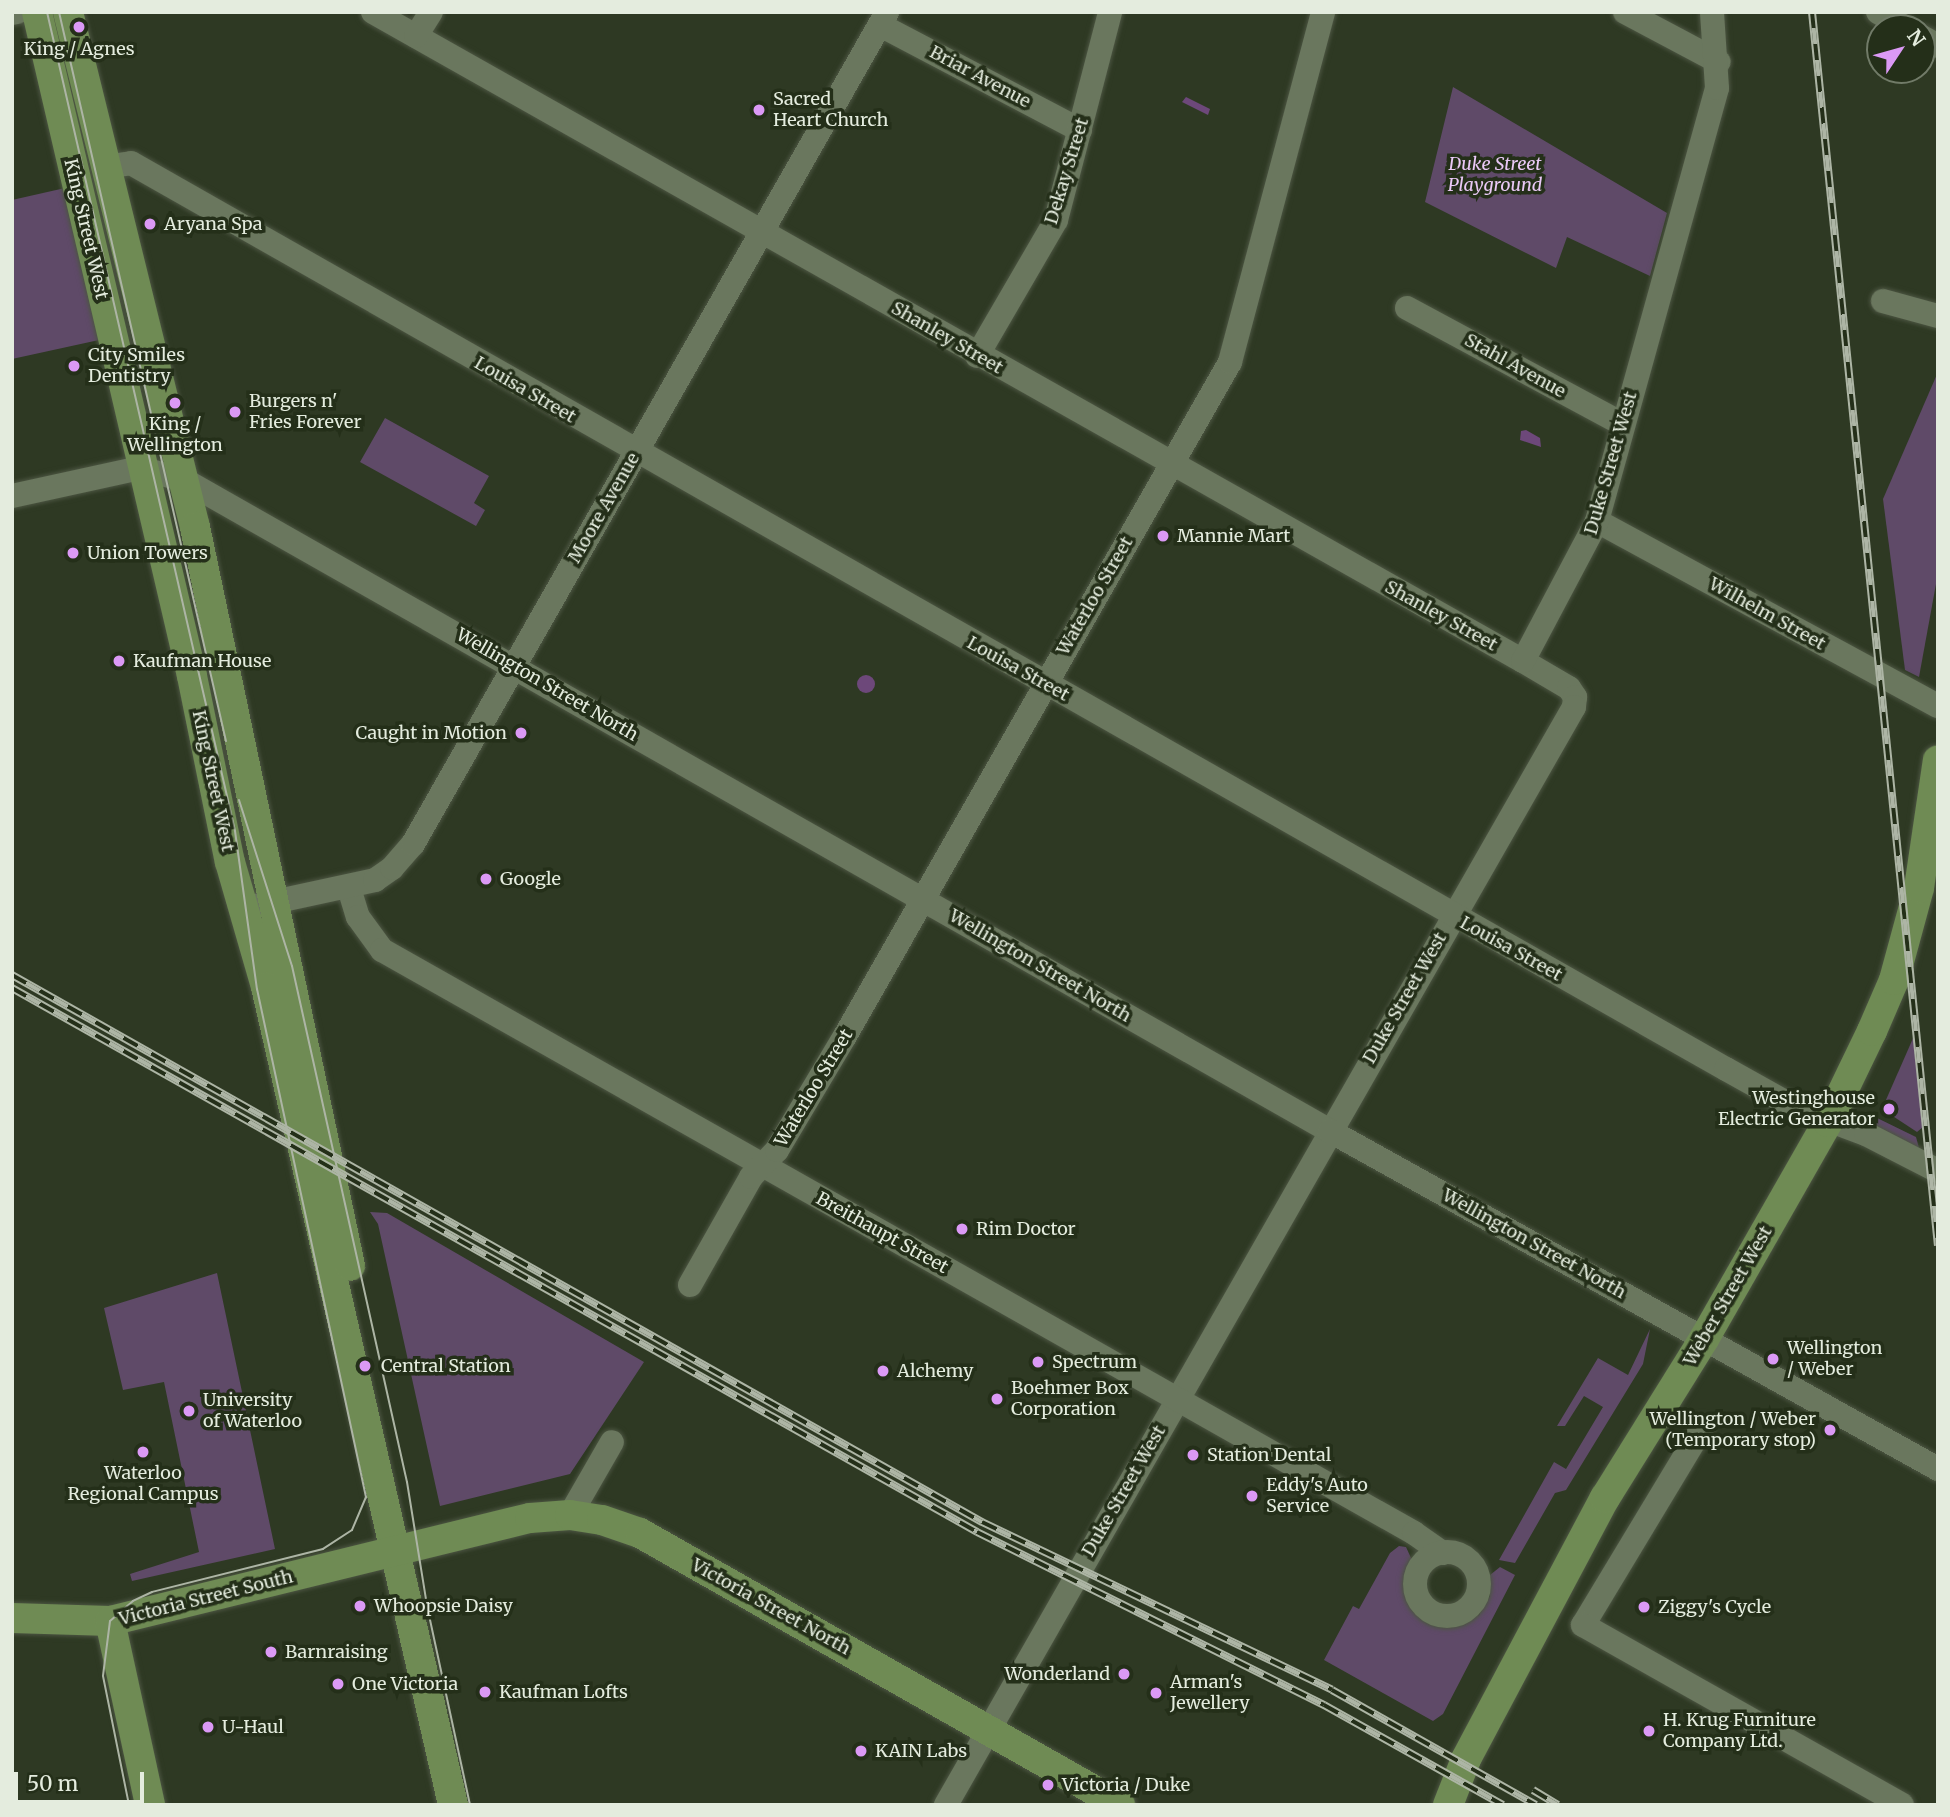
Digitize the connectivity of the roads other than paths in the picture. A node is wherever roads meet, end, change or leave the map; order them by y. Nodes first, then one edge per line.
1 (37, 12) edge
2 (68, 12) edge
3 (373, 12) edge
4 (431, 12) edge
5 (1110, 12) edge
6 (1323, 12) edge
7 (1625, 12) edge
8 (1712, 12) edge
9 (884, 18) edge
10 (416, 36) junction
11 (1719, 62) junction
12 (1080, 130) junction
13 (104, 167) junction
14 (763, 230) junction
15 (1882, 301) dead end
16 (1408, 308) dead end
17 (1938, 316) edge
18 (977, 355) junction
19 (1622, 424) junction
20 (636, 453) junction
21 (1170, 464) junction
22 (141, 468) junction
23 (184, 480) junction
24 (12, 496) edge
25 (1597, 521) junction
26 (1523, 661) junction
27 (515, 666) junction
28 (1045, 684) junction
29 (1938, 706) edge
30 (1938, 760) edge
31 (349, 888) junction
32 (922, 900) junction
33 (258, 905) junction
34 (1452, 916) junction
35 (1828, 1122) junction
36 (1330, 1131) junction
37 (763, 1166) junction
38 (1938, 1171) edge
39 (690, 1285) dead end
40 (1704, 1339) junction
41 (1177, 1400) junction
42 (1702, 1428) dead end
43 (612, 1442) dead end
44 (1938, 1469) edge
45 (570, 1515) junction
46 (396, 1548) junction
47 (1443, 1553) dead end
48 (12, 1618) edge
49 (110, 1621) junction
50 (988, 1730) junction
51 (150, 1805) edge
52 (453, 1805) edge
53 (946, 1805) edge
54 (1120, 1805) edge
55 (1448, 1805) edge
56 (1902, 1805) edge

1 - 22 main road, King Street West
2 - 13 main road, King Street West
3 - 10 street, Shanley Street
4 - 10 street
5 - 12 street, Dekay Street
6 - 21 street, Waterloo Street
7 - 11 street
8 - 11 street, Duke Street West
9 - 12 street, Briar Avenue
9 - 14 street, Moore Avenue
10 - 14 street, Shanley Street
11 - 19 street, Duke Street West
12 - 18 street, Dekay Street
13 - 20 street, Louisa Street
13 - 23 main road, King Street West
14 - 18 street, Shanley Street
14 - 20 street, Moore Avenue
15 - 17 street
16 - 19 street, Stahl Avenue
18 - 21 street, Shanley Street
19 - 25 street, Duke Street West
20 - 27 street, Moore Avenue
20 - 28 street, Louisa Street
21 - 26 street, Shanley Street
21 - 28 street, Waterloo Street
22 - 23 street, Wellington Street North
22 - 24 street
22 - 33 main road, King Street West
23 - 27 street, Wellington Street North
23 - 33 main road, King Street West
25 - 26 street, Duke Street West
25 - 29 street, Wilhelm Street
26 - 34 street, Duke Street West
27 - 31 street, Moore Avenue
27 - 32 street, Wellington Street North
28 - 32 street, Waterloo Street
28 - 34 street, Louisa Street
30 - 35 main road, Weber Street West
31 - 33 street, Moore Avenue
31 - 37 street, Breithaupt Street
32 - 36 street, Wellington Street North
32 - 37 street, Waterloo Street
33 - 46 main road, King Street West
34 - 35 street, Louisa Street
34 - 36 street, Duke Street West
35 - 38 street, Louisa Street
35 - 40 main road, Weber Street West
36 - 40 street, Wellington Street North
36 - 41 street, Duke Street West
37 - 39 street, Waterloo Street
37 - 41 street, Breithaupt Street
40 - 44 street, Wellington Street North
40 - 55 main road, Weber Street West
41 - 47 street, Breithaupt Street
41 - 50 street, Duke Street West
42 - 56 street
43 - 45 street
45 - 46 main road, Victoria Street North
45 - 50 main road, Victoria Street North
46 - 49 main road, Victoria Street South
46 - 52 main road, King Street West
48 - 49 main road, Victoria Street South
49 - 51 main road
50 - 53 street, Duke Street West
50 - 54 main road, Victoria Street North

